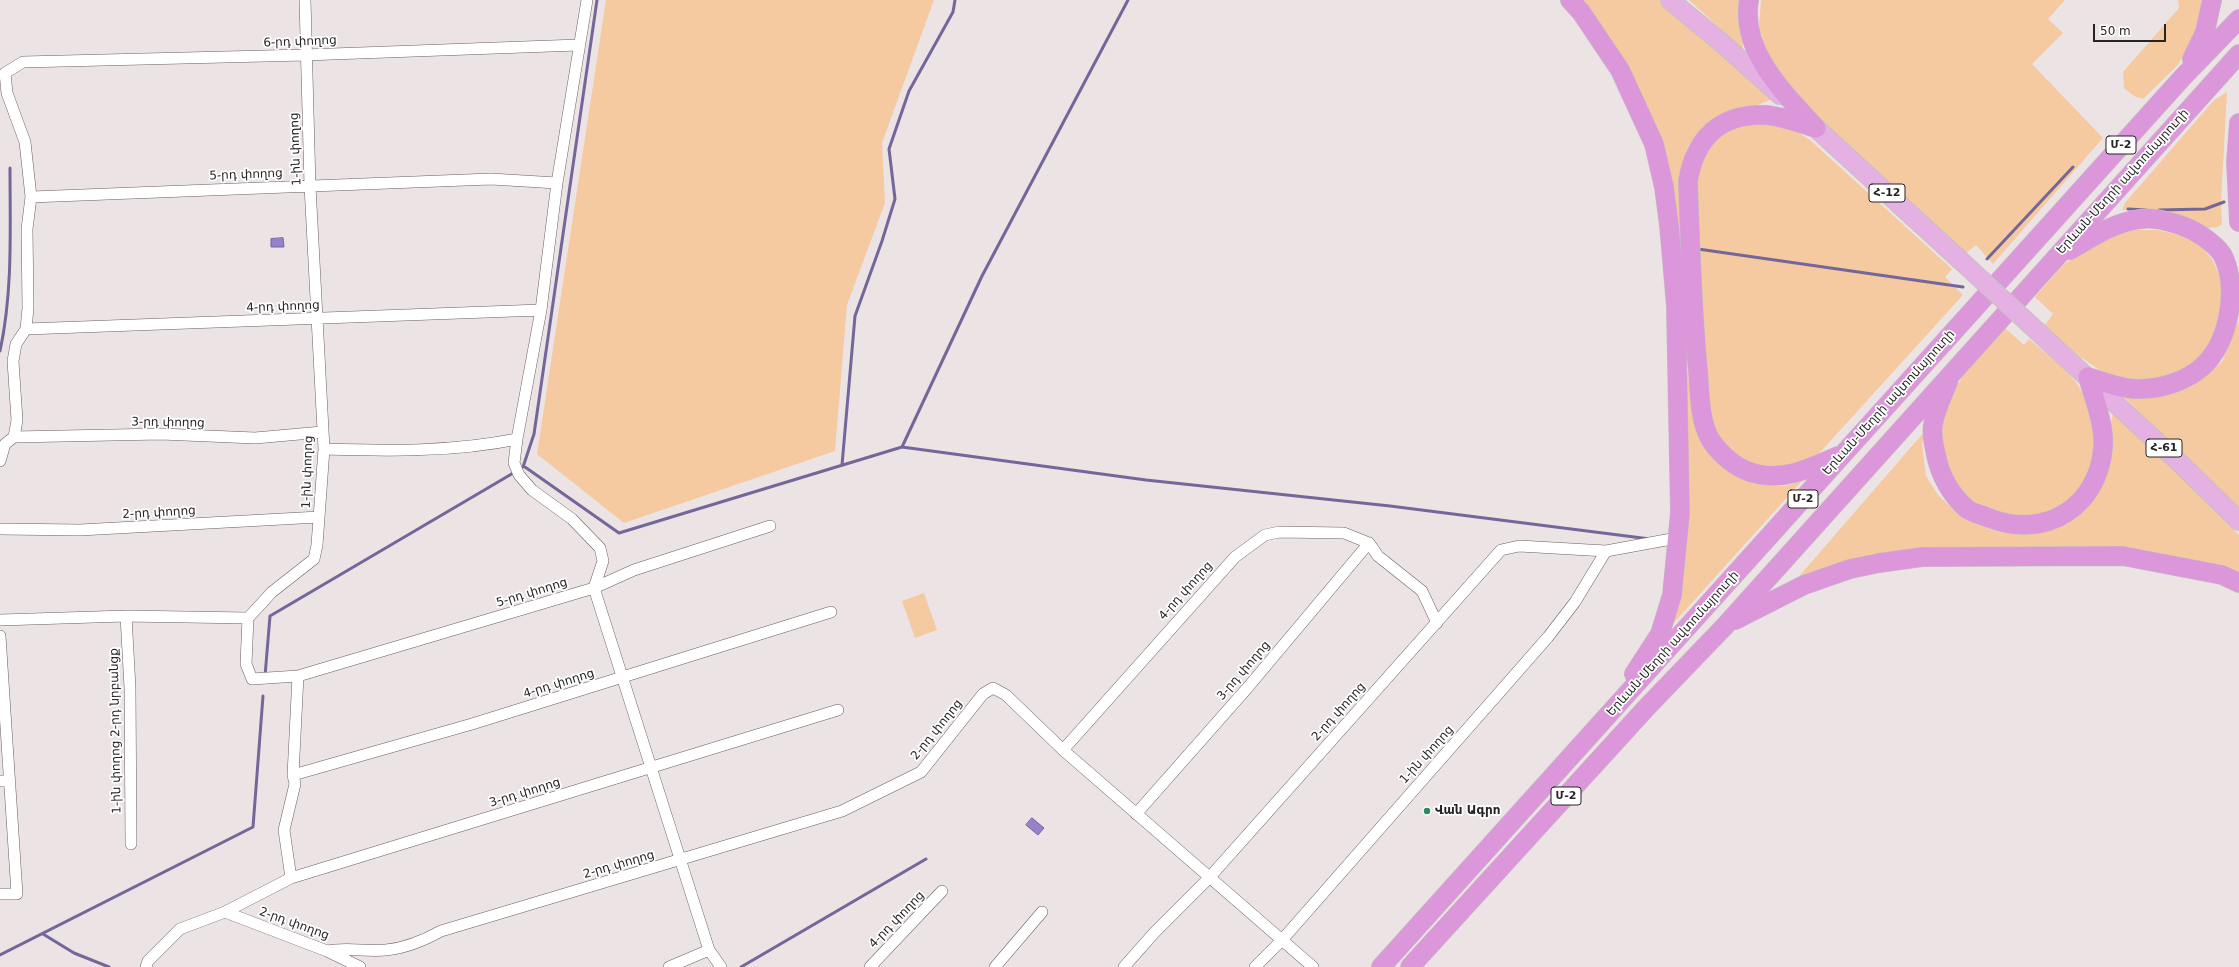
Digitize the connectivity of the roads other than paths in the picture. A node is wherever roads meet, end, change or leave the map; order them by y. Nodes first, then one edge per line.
1 (305, 0) edge
2 (587, 0) edge
3 (1570, 0) edge
4 (1670, 0) edge
5 (1749, 0) edge
6 (2212, 0) edge
7 (2239, 19) edge
8 (578, 45) junction
9 (2239, 54) edge
10 (305, 55) junction
11 (3, 72) edge
12 (2182, 78) junction
13 (2239, 123) edge
14 (1816, 128) junction
15 (558, 183) junction
16 (310, 186) junction
17 (31, 197) junction
18 (2239, 222) edge
19 (2054, 259) junction
20 (2002, 299) joint
21 (541, 310) junction
22 (316, 319) junction
23 (26, 329) junction
24 (1951, 372) junction
25 (2088, 377) junction
26 (322, 432) junction
27 (14, 437) junction
28 (517, 439) junction
29 (324, 449) junction
30 (1841, 455) junction
31 (0, 460) edge
32 (319, 517) junction
33 (2239, 521) edge
34 (770, 526) dead end
35 (0, 529) edge
36 (1677, 538) junction
37 (1369, 542) junction
38 (1606, 551) junction
39 (2239, 584) edge
40 (594, 588) junction
41 (831, 612) dead end
42 (126, 616) junction
43 (248, 618) junction
44 (0, 620) edge
45 (1437, 623) junction
46 (1724, 627) junction
47 (0, 636) edge
48 (298, 676) junction
49 (623, 678) junction
50 (1623, 700) junction
51 (838, 710) dead end
52 (1063, 750) junction
53 (651, 769) junction
54 (293, 775) junction
55 (5, 781) edge
56 (1136, 814) junction
57 (131, 844) dead end
58 (679, 861) junction
59 (291, 878) junction
60 (1209, 878) junction
61 (942, 891) dead end
62 (0, 894) edge
63 (225, 912) junction
64 (1042, 912) dead end
65 (1282, 940) junction
66 (709, 950) junction
67 (327, 951) junction
68 (146, 967) edge
69 (360, 967) edge
70 (669, 967) edge
71 (721, 967) edge
72 (870, 967) edge
73 (995, 967) edge
74 (1124, 967) edge
75 (1255, 967) edge
76 (1313, 967) edge
77 (1381, 967) edge
78 (1410, 967) edge

1 - 10 street, 1-ին փողոց
2 - 8 street
3 - 36 highway
4 - 14 main road, Հ-12
5 - 14 highway
6 - 12 highway
7 - 12 highway, Երևան-Մեղրի ավտոմայրուղի / Մ-2
8 - 10 street, 6-րդ փողոց
8 - 15 street
9 - 19 highway, Երևան-Մեղրի ավտոմայրուղի / Մ-2
10 - 11 street, 6-րդ փողոց
10 - 16 street, 1-ին փողոց
11 - 17 street
12 - 30 highway, Երևան-Մեղրի ավտոմայրուղի / Մ-2
13 - 18 highway
14 - 20 main road, Հ-12, bridge
14 - 30 highway
15 - 16 street, 5-րդ փողոց
15 - 21 street
16 - 17 street, 5-րդ փողոց
16 - 22 street, 1-ին փողոց
17 - 23 street
19 - 24 highway, Երևան-Մեղրի ավտոմայրուղի / Մ-2
19 - 25 highway
20 - 25 main road, Հ-61, bridge
21 - 22 street, 4-րդ փողոց
21 - 28 street
22 - 23 street, 4-րդ փողոց
22 - 26 street, 1-ին փողոց
23 - 27 street
24 - 25 highway
24 - 46 highway, Երևան-Մեղրի ավտոմայրուղի / Մ-2
25 - 33 main road, Հ-61
26 - 27 street, 3-րդ փողոց
26 - 29 street, 1-ին փողոց
27 - 31 street
28 - 29 street
28 - 40 street
29 - 32 street, 1-ին փողոց
30 - 50 highway, Երևան-Մեղրի ավտոմայրուղի / Մ-2
32 - 35 street, 2-րդ փողոց
32 - 43 street, 1-ին փողոց
34 - 40 street, 5-րդ փողոց
36 - 38 street, 2-րդ փողոց
36 - 50 highway
37 - 45 street
37 - 52 street, 4-րդ փողոց
37 - 56 street, 3-րդ փողոց
38 - 45 street, 2-րդ փողոց
38 - 65 street, 1-ին փողոց
39 - 46 highway
40 - 48 street, 5-րդ փողոց
40 - 49 street
41 - 49 street, 4-րդ փողոց
42 - 43 street
42 - 44 street
42 - 57 street, 1-ին փողոց 2-րդ նրբանցք
43 - 48 street, 5-րդ փողոց
45 - 60 street, 2-րդ փողոց
46 - 78 highway, Երևան-Մեղրի ավտոմայրուղի / Մ-2
47 - 55 street
48 - 54 street
49 - 53 street
49 - 54 street, 4-րդ փողոց
50 - 77 highway, Երևան-Մեղրի ավտոմայրուղի / Մ-2
51 - 53 street, 3-րդ փողոց
52 - 56 street
52 - 58 street, 2-րդ փողոց
53 - 58 street
53 - 59 street, 3-րդ փողոց
54 - 59 street
55 - 62 street
56 - 60 street
58 - 66 street
58 - 67 street, 2-րդ փողոց
59 - 63 street, 3-րդ փողոց
60 - 65 street
60 - 74 street, 2-րդ փողոց
61 - 72 street, 4-րդ փողոց
63 - 67 street, 2-րդ փողոց
63 - 68 street, 3-րդ փողոց
64 - 73 street
65 - 75 street, 1-ին փողոց
65 - 76 street
66 - 70 street
66 - 71 street
67 - 69 street

